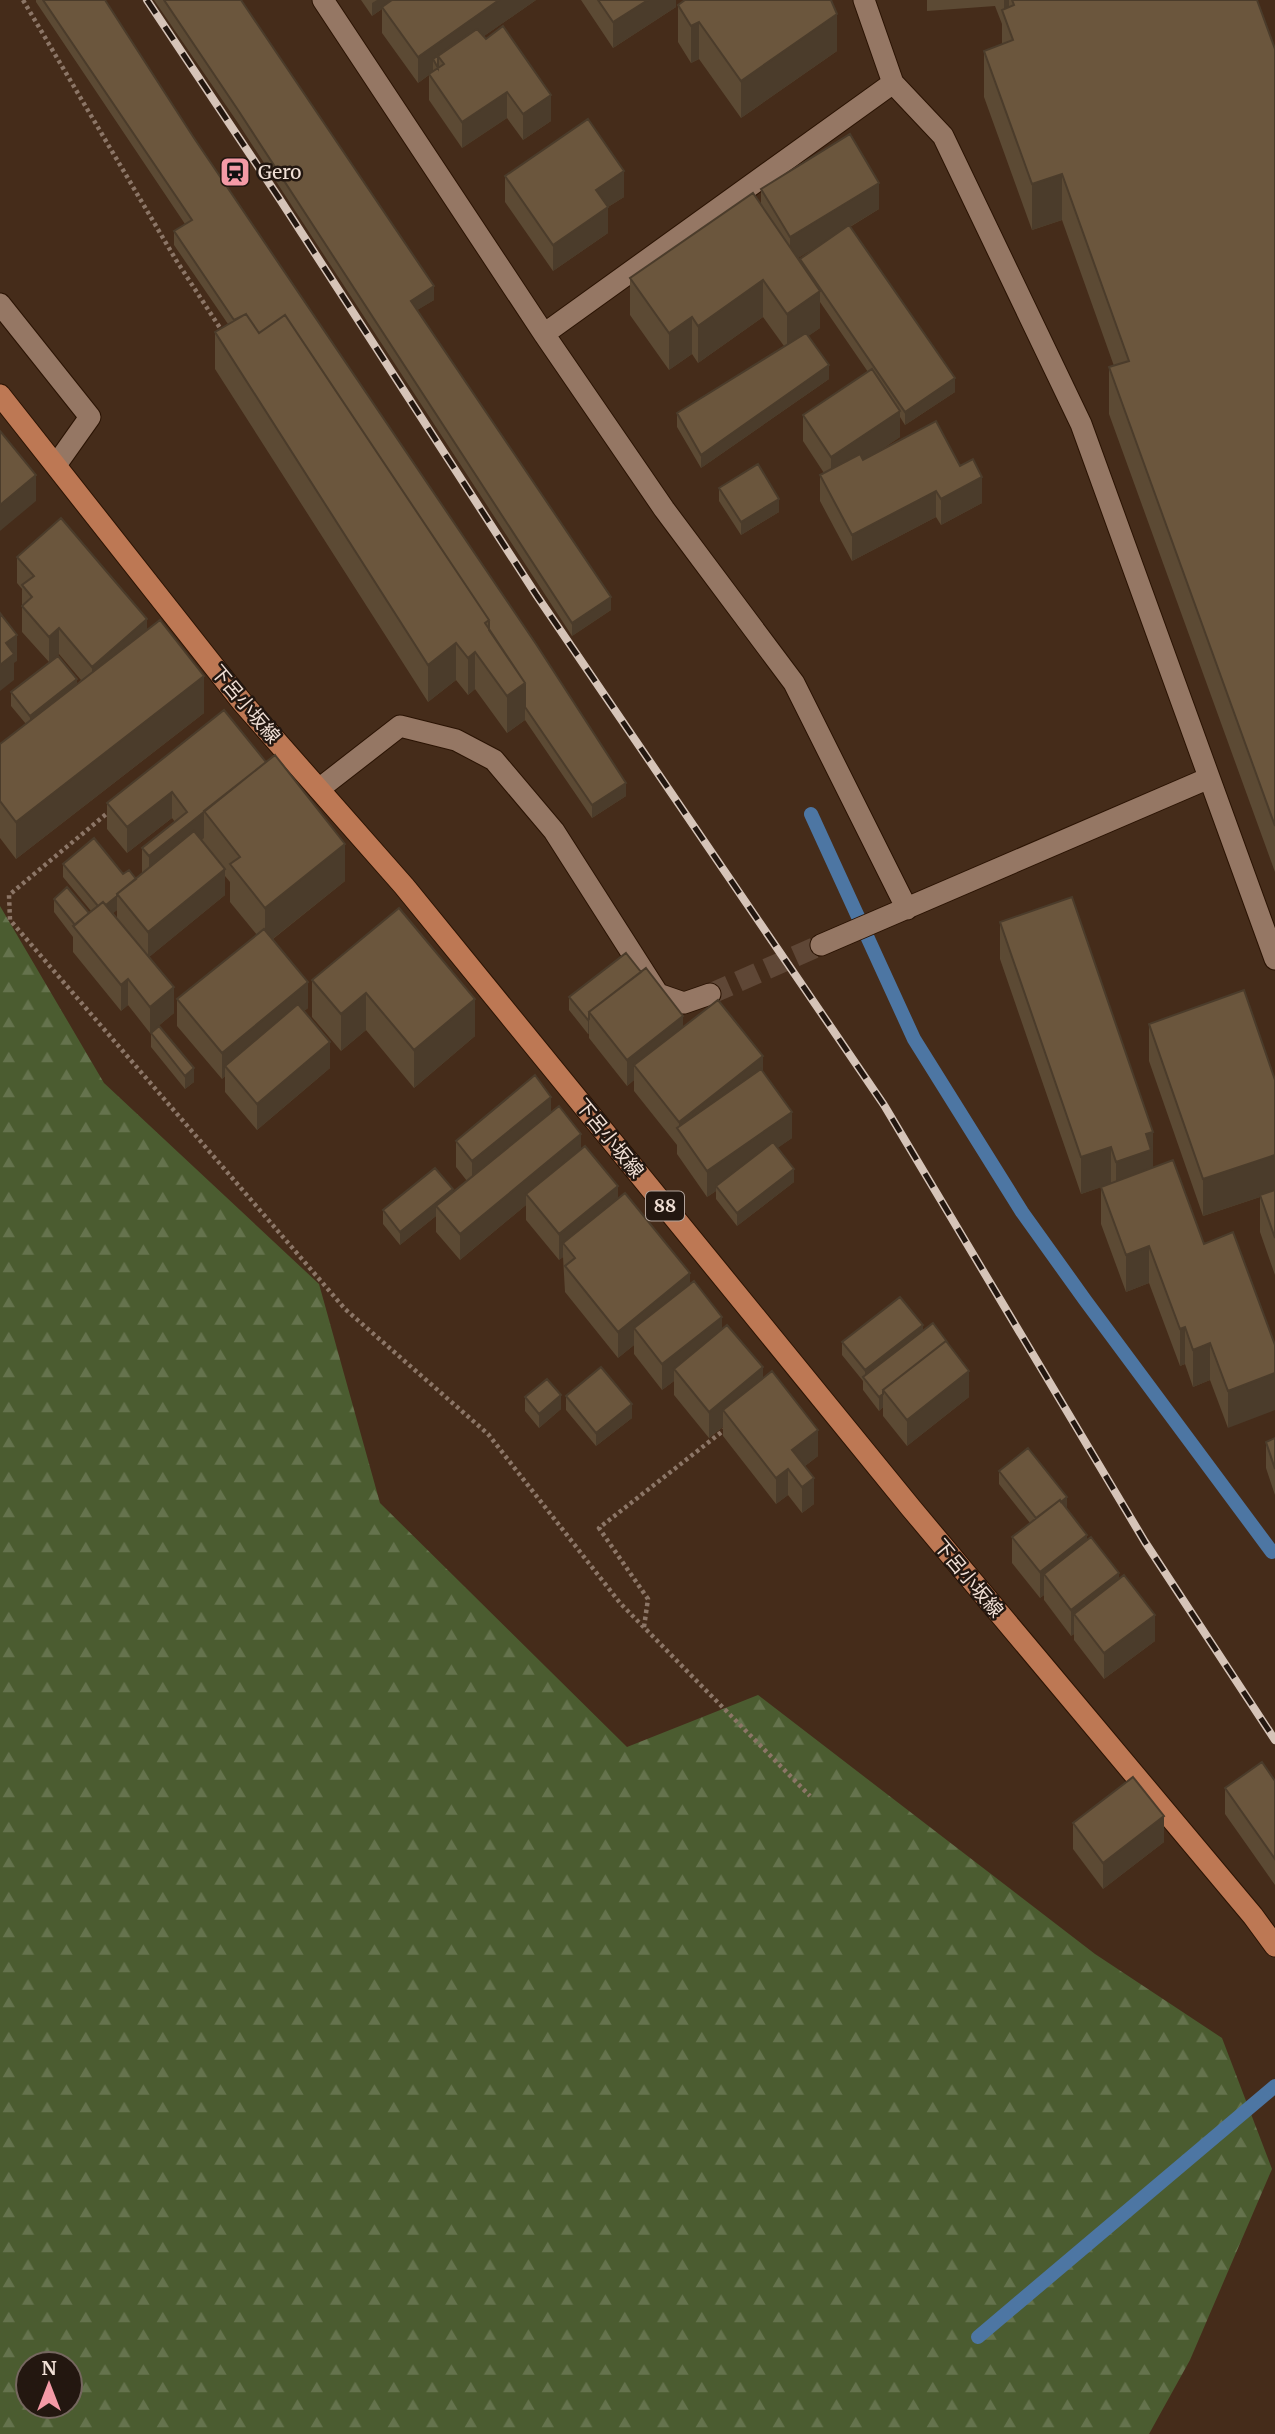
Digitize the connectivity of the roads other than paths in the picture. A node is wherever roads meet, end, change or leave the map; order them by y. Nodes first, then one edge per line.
1 (323, 0) edge
2 (864, 0) edge
3 (893, 83) junction
4 (0, 304) edge
5 (544, 334) junction
6 (0, 395) edge
7 (56, 465) junction
8 (1209, 778) junction
9 (319, 789) junction
10 (907, 909) junction
11 (821, 945) tunnel mouth
12 (1275, 959) edge
13 (710, 994) tunnel mouth
14 (1275, 1946) edge

1 - 5 street
2 - 3 street
3 - 5 street
3 - 8 street
4 - 7 street
5 - 10 street
6 - 7 main road, 下呂小坂線 / 88
7 - 9 main road, 下呂小坂線 / 88
8 - 10 street
8 - 12 street
9 - 13 street
9 - 14 main road, 下呂小坂線 / 88
10 - 11 street

